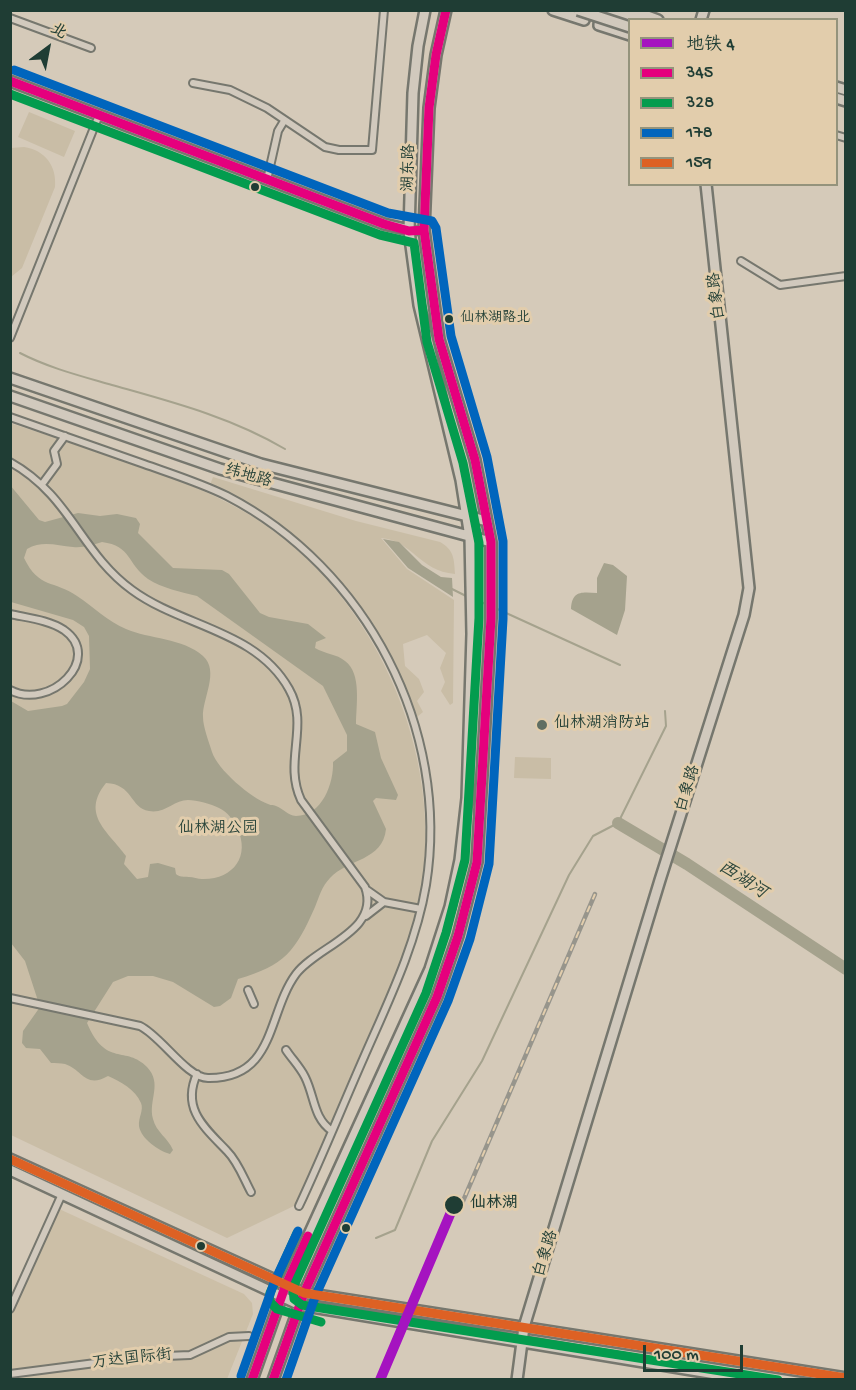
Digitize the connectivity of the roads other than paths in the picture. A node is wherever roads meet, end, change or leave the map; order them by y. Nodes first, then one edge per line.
1 (384, 10) edge
2 (425, 10) edge
3 (446, 10) edge
4 (553, 10) edge
5 (578, 10) edge
6 (585, 10) edge
7 (631, 10) edge
8 (601, 11) edge
9 (10, 18) edge
10 (628, 18) edge
11 (653, 18) edge
12 (628, 26) edge
13 (628, 34) edge
14 (91, 48) dead end
15 (10, 81) edge
16 (193, 83) dead end
17 (99, 115) junction
18 (284, 121) junction
19 (267, 180) junction
20 (706, 186) edge
21 (424, 230) junction
22 (409, 231) junction
23 (741, 261) dead end
24 (846, 276) edge
25 (10, 338) edge
26 (10, 378) edge
27 (10, 396) edge
28 (10, 417) edge
29 (65, 436) junction
30 (10, 462) edge
31 (43, 483) junction
32 (468, 516) junction
33 (487, 521) junction
34 (470, 537) junction
35 (491, 542) junction
36 (10, 614) edge
37 (10, 690) edge
38 (364, 887) junction
39 (384, 902) junction
40 (421, 909) junction
41 (363, 918) junction
42 (443, 931) junction
43 (458, 936) junction
44 (248, 990) dead end
45 (10, 998) edge
46 (254, 1004) dead end
47 (286, 1050) dead end
48 (196, 1074) junction
49 (332, 1131) junction
50 (10, 1159) edge
51 (10, 1170) edge
52 (251, 1192) dead end
53 (62, 1194) junction
54 (299, 1206) dead end
55 (285, 1287) junction
56 (304, 1293) junction
57 (281, 1298) junction
58 (362, 1301) junction
59 (300, 1305) junction
60 (10, 1309) edge
61 (359, 1316) junction
62 (524, 1327) junction
63 (249, 1336) dead end
64 (521, 1342) junction
65 (10, 1374) edge
66 (846, 1378) edge
67 (252, 1380) edge
68 (273, 1380) edge
69 (517, 1380) edge
70 (752, 1380) edge

1 - 18 street
2 - 22 main road, 湖东路
3 - 21 main road, 湖东路
4 - 6 main road
5 - 12 main road, bridge
7 - 11 main road
8 - 10 main road
8 - 13 main road
9 - 14 street
15 - 17 main road
16 - 18 street
17 - 19 main road
17 - 25 street
18 - 19 street
19 - 22 main road
20 - 62 main road, 白象路
21 - 22 main road
21 - 33 main road, 湖东路
22 - 32 main road, 湖东路
23 - 24 street
26 - 32 main road, 纬地路
27 - 34 main road, 纬地路
28 - 29 street
29 - 31 street
29 - 40 street
30 - 31 street
31 - 38 street
32 - 33 main road, 纬地路
32 - 34 main road, 湖东路
33 - 35 main road, 湖东路
34 - 35 main road, 纬地路
34 - 42 main road, 湖东路
35 - 43 main road, 湖东路
36 - 37 street
38 - 39 street
38 - 41 street
39 - 40 street
39 - 41 street
40 - 49 street
41 - 48 street
42 - 43 main road
42 - 55 main road, 湖东路
43 - 56 main road, 湖东路
44 - 46 street
45 - 48 street
47 - 49 street
48 - 52 street
49 - 54 street
50 - 55 main road
51 - 53 main road
53 - 57 main road
53 - 60 street
55 - 56 main road
55 - 57 main road, 湖东路
56 - 58 main road
56 - 59 main road, 湖东路
57 - 59 main road
57 - 67 main road, 湖东路
58 - 61 main road
58 - 62 main road
59 - 61 main road
59 - 68 main road, 湖东路
61 - 64 main road
62 - 64 main road, 白象路
62 - 66 main road
63 - 65 street, 万达国际街
64 - 69 main road, 白象路
64 - 70 main road

